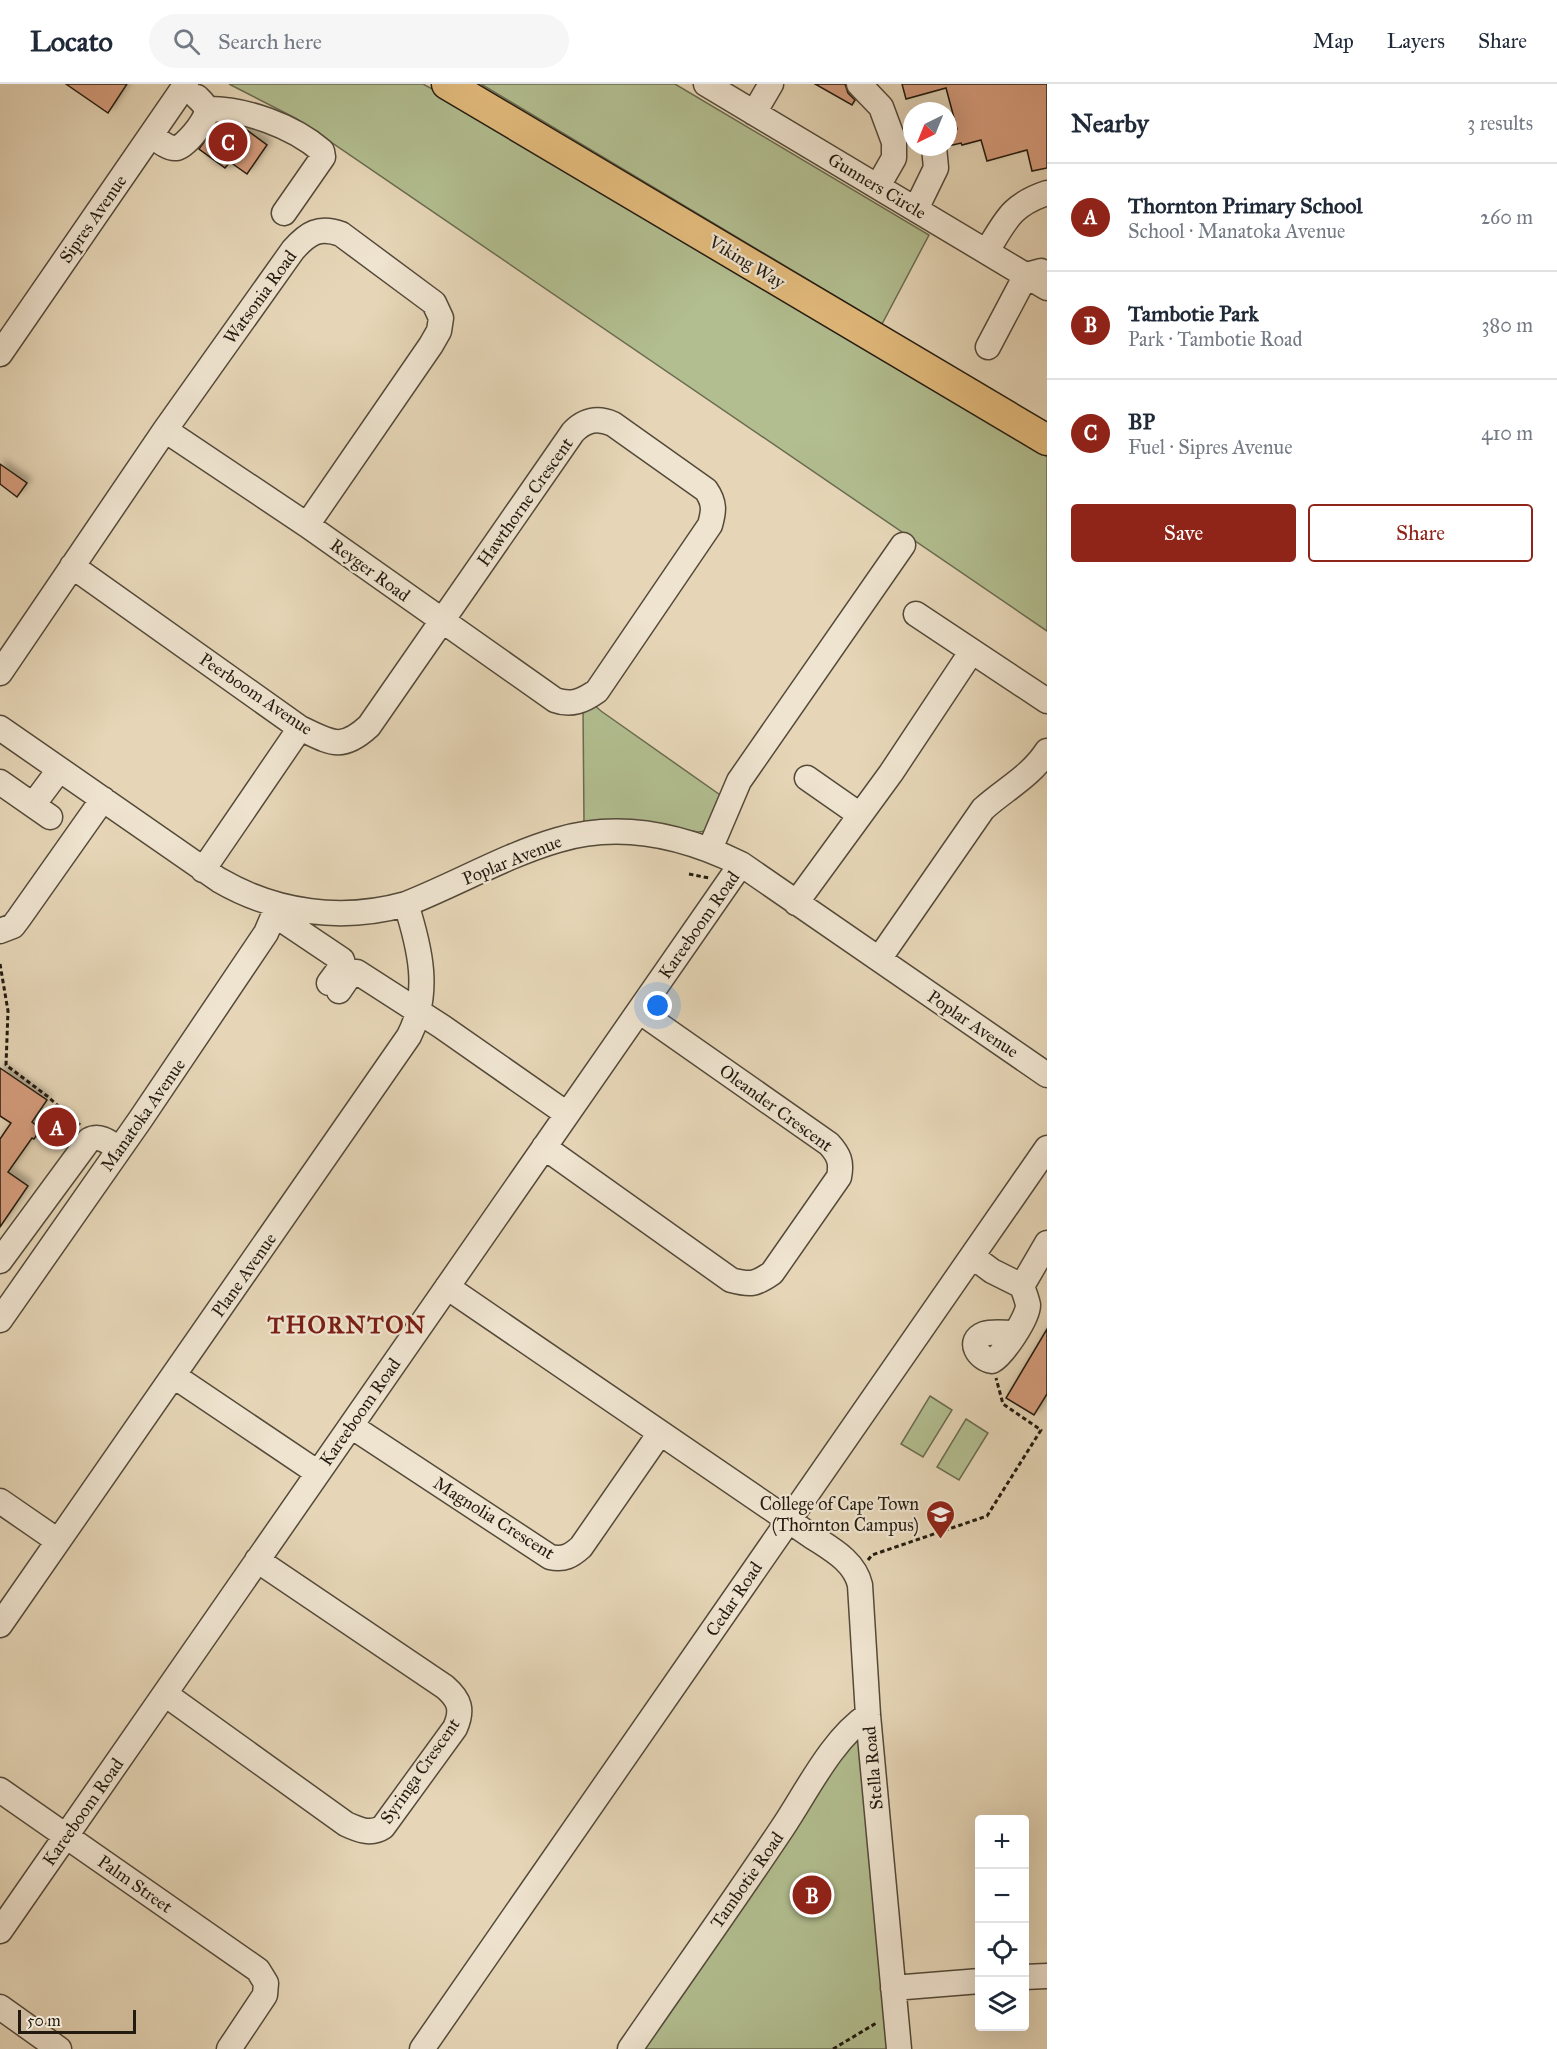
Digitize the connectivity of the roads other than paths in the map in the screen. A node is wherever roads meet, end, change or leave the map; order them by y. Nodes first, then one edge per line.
1 (186, 84) edge
2 (447, 84) edge
3 (706, 84) edge
4 (771, 84) edge
5 (860, 84) edge
6 (206, 109) junction
7 (754, 113) junction
8 (151, 135) junction
9 (935, 156) edge
10 (878, 186) junction
11 (1047, 193) edge
12 (916, 209) junction
13 (284, 213) dead end
14 (987, 251) junction
15 (1037, 272) edge
16 (1047, 288) edge
17 (8, 327) edge
18 (988, 347) dead end
19 (0, 354) edge
20 (165, 430) junction
21 (1047, 440) edge
22 (307, 525) junction
23 (903, 544) dead end
24 (72, 566) junction
25 (916, 614) dead end
26 (442, 622) junction
27 (972, 651) junction
28 (0, 673) edge
29 (1047, 701) edge
30 (576, 703) joint
31 (0, 728) edge
32 (300, 728) junction
33 (1047, 751) edge
34 (59, 770) junction
35 (807, 778) dead end
36 (0, 782) edge
37 (103, 799) junction
38 (860, 815) junction
39 (710, 849) junction
40 (741, 864) junction
41 (203, 870) junction
42 (796, 903) junction
43 (406, 904) junction
44 (277, 910) junction
45 (0, 931) edge
46 (879, 959) junction
47 (639, 1011) junction
48 (419, 1012) junction
49 (1047, 1075) edge
50 (567, 1114) junction
51 (544, 1147) junction
52 (1047, 1148) edge
53 (119, 1149) junction
54 (1047, 1243) edge
55 (972, 1256) junction
56 (0, 1261) edge
57 (1022, 1286) junction
58 (447, 1287) junction
59 (0, 1320) edge
60 (992, 1361) road end
61 (174, 1376) junction
62 (351, 1426) junction
63 (660, 1433) junction
64 (318, 1473) junction
65 (0, 1501) edge
66 (788, 1521) junction
67 (58, 1541) junction
68 (257, 1560) junction
69 (0, 1625) edge
70 (165, 1694) junction
71 (868, 1715) junction
72 (0, 1790) edge
73 (66, 1836) junction
74 (0, 1931) edge
75 (1047, 1976) edge
76 (1029, 1977) edge
77 (975, 1981) edge
78 (893, 1988) junction
79 (0, 2007) edge
80 (59, 2049) edge
81 (230, 2049) edge
82 (422, 2049) edge
83 (630, 2049) edge
84 (899, 2049) edge

1 - 6 street
1 - 8 street, Sipres Avenue
2 - 21 main road, Viking Way
3 - 7 street, Gunners Circle
4 - 7 street
5 - 10 street
6 - 8 street
6 - 13 street
7 - 10 street, Gunners Circle
8 - 17 street, Sipres Avenue
9 - 12 street
10 - 12 street, Gunners Circle
11 - 14 street
12 - 14 street, Gunners Circle
14 - 15 street, Gunners Circle
15 - 16 street, Gunners Circle
15 - 18 street
17 - 19 street, Sipres Avenue
20 - 22 street, Reyger Road
20 - 22 street, Watsonia Road
20 - 24 street, Watsonia Road
22 - 26 street, Reyger Road
23 - 39 street, Kareeboom Road
24 - 28 street, Watsonia Road
24 - 32 street, Peerboom Avenue
25 - 27 street
26 - 30 street, Reyger Road
26 - 30 street, Hawthorne Crescent
26 - 32 street, Peerboom Avenue
27 - 29 street
27 - 38 street
31 - 34 street, Poplar Avenue
32 - 41 street
33 - 46 street
34 - 36 street
34 - 37 street, Poplar Avenue
35 - 38 street
37 - 41 street, Poplar Avenue
37 - 45 street
38 - 42 street
39 - 40 street, Poplar Avenue
39 - 43 street, Poplar Avenue
40 - 42 street, Poplar Avenue
40 - 47 street, Kareeboom Road
41 - 44 street, Poplar Avenue
42 - 46 street, Poplar Avenue
43 - 44 street, Poplar Avenue
43 - 48 street, Plane Avenue
44 - 48 street
44 - 53 street, Manatoka Avenue
46 - 49 street, Poplar Avenue
47 - 50 street, Kareeboom Road
47 - 51 street, Oleander Crescent
48 - 50 street
48 - 61 street, Plane Avenue
50 - 51 street, Kareeboom Road
51 - 58 street, Kareeboom Road
52 - 55 street, Cedar Road
53 - 56 street
53 - 59 street, Manatoka Avenue
54 - 57 street
55 - 57 street
55 - 66 street, Cedar Road
57 - 60 street
58 - 62 street, Kareeboom Road
58 - 63 street
61 - 64 street
61 - 67 street, Plane Avenue
62 - 63 street, Magnolia Crescent
62 - 64 street, Kareeboom Road
63 - 66 street
64 - 68 street, Kareeboom Road
65 - 67 street
66 - 71 street, Stella Road
66 - 82 street, Cedar Road
67 - 69 street, Plane Avenue
68 - 70 street, Kareeboom Road
68 - 70 street, Syringa Crescent
70 - 73 street, Kareeboom Road
71 - 78 street, Stella Road
71 - 83 street, Tambotie Road
72 - 73 street, Palm Street
73 - 74 street, Kareeboom Road
73 - 81 street, Palm Street
75 - 76 street
77 - 78 street
78 - 84 street, Stella Road
79 - 80 street

